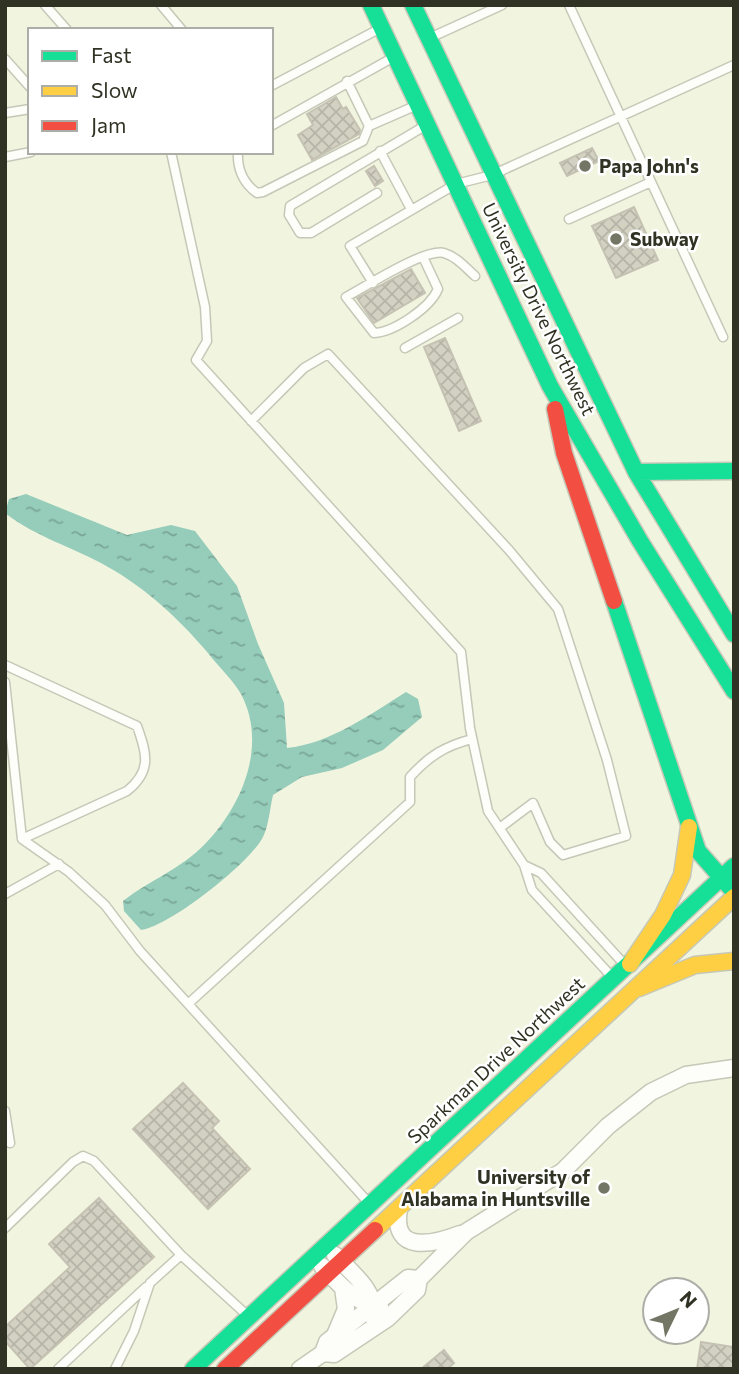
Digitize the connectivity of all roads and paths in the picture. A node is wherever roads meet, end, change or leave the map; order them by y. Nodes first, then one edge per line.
1 (45, 5) edge
2 (161, 5) edge
3 (371, 5) edge
4 (413, 5) edge
5 (502, 5) edge
6 (569, 5) edge
7 (382, 27) junction
8 (65, 28) edge
9 (180, 28) edge
10 (428, 38) junction
11 (395, 57) junction
12 (5, 60) edge
13 (734, 65) edge
14 (18, 73) junction
15 (5, 75) edge
16 (347, 81) junction
17 (28, 85) edge
18 (273, 85) edge
19 (418, 105) junction
20 (28, 109) edge
21 (5, 114) edge
22 (620, 117) junction
23 (273, 125) edge
24 (427, 125) junction
25 (369, 126) junction
26 (380, 151) junction
27 (28, 153) edge
28 (171, 154) edge
29 (238, 154) edge
30 (5, 157) edge
31 (492, 175) junction
32 (396, 181) junction
33 (651, 182) junction
34 (456, 184) junction
35 (388, 187) dead end
36 (377, 193) dead end
37 (411, 209) junction
38 (569, 219) dead end
39 (424, 257) junction
40 (475, 276) dead end
41 (373, 283) junction
42 (458, 318) dead end
43 (723, 337) dead end
44 (405, 348) dead end
45 (550, 386) junction
46 (251, 421) junction
47 (636, 471) junction
48 (734, 471) edge
49 (734, 634) edge
50 (5, 665) edge
51 (5, 682) edge
52 (734, 691) edge
53 (472, 739) junction
54 (690, 824) junction
55 (501, 827) junction
56 (22, 839) junction
57 (59, 864) junction
58 (524, 865) junction
59 (734, 866) edge
60 (721, 877) junction
61 (734, 892) edge
62 (5, 894) edge
63 (734, 898) edge
64 (734, 961) edge
65 (629, 966) junction
66 (614, 980) junction
67 (637, 990) junction
68 (189, 1003) junction
69 (734, 1068) edge
70 (5, 1111) edge
71 (10, 1143) dead end
72 (370, 1205) junction
73 (399, 1209) junction
74 (5, 1228) edge
75 (466, 1231) junction
76 (320, 1251) junction
77 (181, 1255) junction
78 (335, 1268) junction
79 (419, 1279) junction
80 (150, 1283) junction
81 (343, 1288) junction
82 (374, 1306) junction
83 (400, 1307) junction
84 (248, 1316) junction
85 (366, 1334) junction
86 (335, 1336) junction
87 (320, 1360) edge
88 (58, 1369) edge
89 (116, 1369) edge
90 (193, 1369) edge
91 (225, 1369) edge
92 (300, 1369) edge

1 - 8 lane
2 - 9 lane
3 - 7 main road, University Drive Northwest
4 - 10 main road, University Drive Northwest
5 - 10 lane
6 - 22 lane
7 - 11 main road, University Drive Northwest
7 - 18 lane
10 - 31 main road, University Drive Northwest
11 - 16 lane
11 - 19 main road, University Drive Northwest
12 - 14 lane
13 - 22 lane
14 - 15 lane
14 - 17 lane
16 - 23 lane
16 - 25 lane
19 - 24 main road, University Drive Northwest
19 - 25 lane
20 - 21 lane
22 - 31 lane
22 - 33 lane
24 - 26 lane
24 - 34 main road, University Drive Northwest
25 - 29 lane
26 - 32 lane
26 - 36 lane
27 - 30 lane
28 - 46 lane
31 - 34 lane
31 - 47 main road, University Drive Northwest
32 - 35 lane
32 - 37 lane
33 - 38 lane
33 - 43 lane
34 - 37 lane
34 - 45 main road, University Drive Northwest
37 - 41 lane
39 - 40 lane
39 - 41 lane
39 - 41 lane
42 - 44 lane
45 - 52 main road, University Drive Northwest
45 - 54 main road
46 - 53 lane
46 - 55 lane
47 - 48 main road
47 - 49 main road, University Drive Northwest
50 - 56 lane
51 - 56 lane
53 - 55 lane
53 - 68 lane
54 - 60 main road
54 - 65 main road
55 - 58 lane
56 - 57 lane
57 - 62 lane
57 - 68 lane
58 - 65 lane
58 - 66 lane
59 - 60 main road, Sparkman Drive Northwest
60 - 61 main road
60 - 65 main road, Sparkman Drive Northwest
63 - 67 main road
64 - 67 main road
65 - 66 main road, Sparkman Drive Northwest
65 - 67 lane
66 - 67 lane
66 - 72 main road, Sparkman Drive Northwest
67 - 73 main road
68 - 72 lane
69 - 75 street
70 - 71 lane
72 - 76 main road, Sparkman Drive Northwest
73 - 75 street
73 - 78 main road
74 - 77 lane
75 - 79 street
76 - 78 street
76 - 84 main road, Sparkman Drive Northwest
77 - 80 lane
77 - 84 lane
78 - 81 street
78 - 82 street
78 - 91 main road
79 - 82 street
79 - 83 street
80 - 88 lane
80 - 89 lane
81 - 82 street
81 - 86 street
82 - 83 street
82 - 85 street
82 - 86 street
83 - 85 street
84 - 90 main road, Sparkman Drive Northwest
85 - 87 street
86 - 87 street
87 - 92 street

